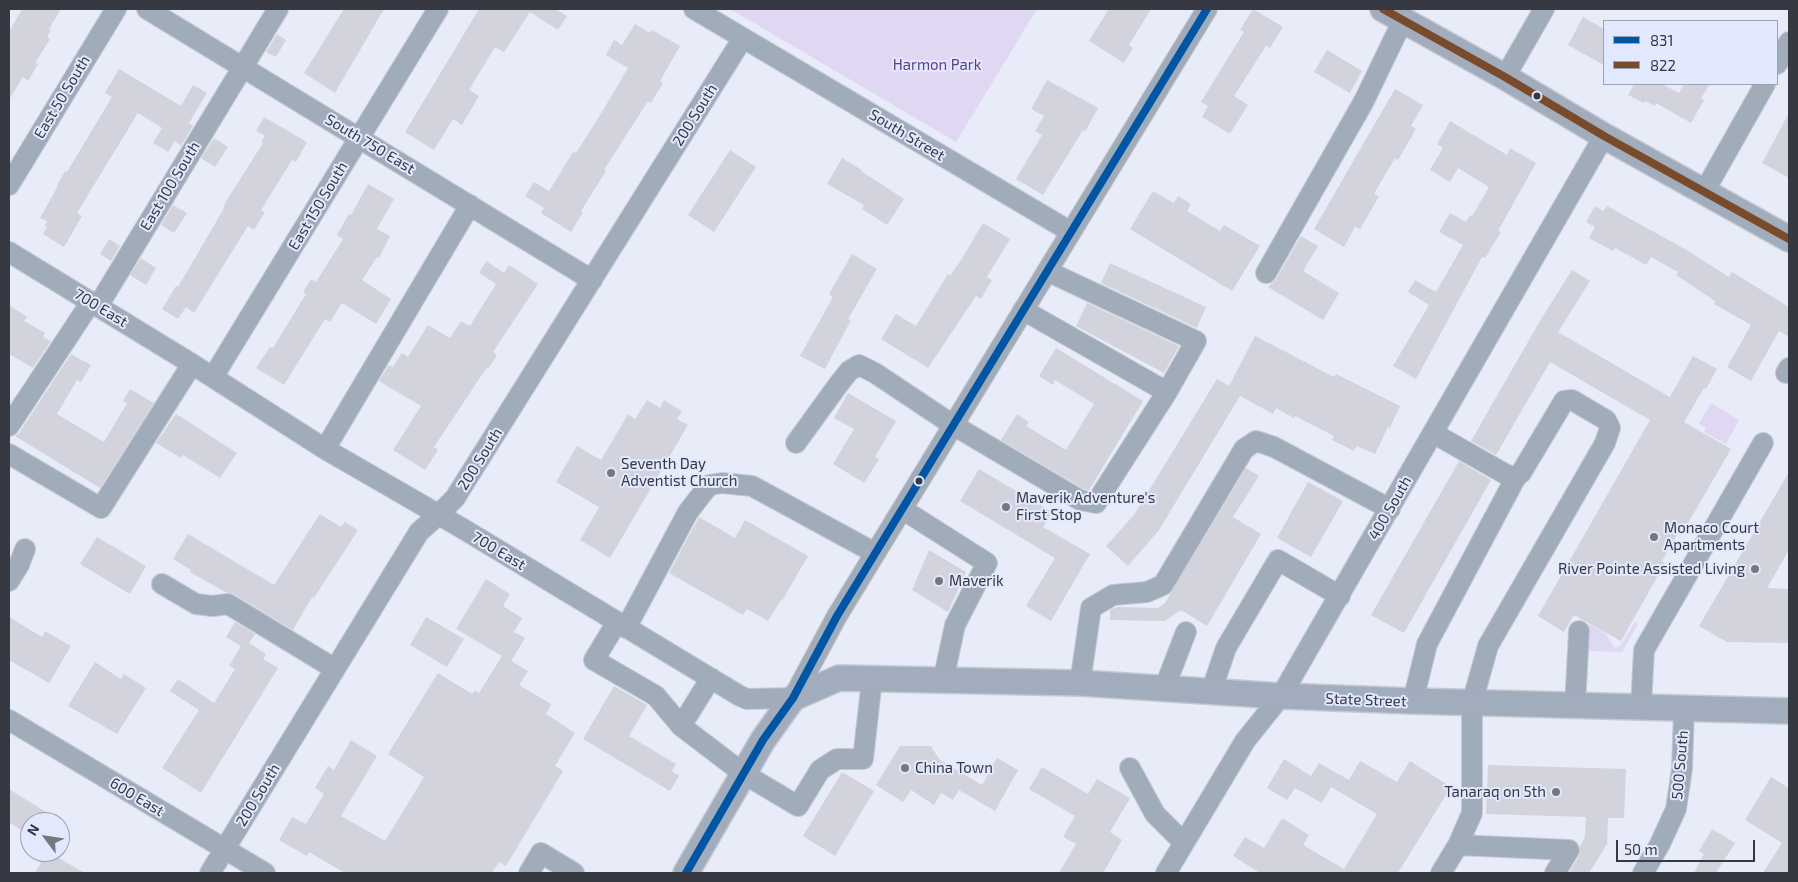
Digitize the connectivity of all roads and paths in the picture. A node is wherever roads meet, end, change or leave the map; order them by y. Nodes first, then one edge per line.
1 (116, 9) edge
2 (147, 9) edge
3 (278, 9) edge
4 (438, 9) edge
5 (694, 9) edge
6 (1207, 9) edge
7 (1544, 9) edge
8 (1393, 14) edge
9 (743, 38) junction
10 (1789, 42) edge
11 (1778, 62) edge
12 (242, 66) junction
13 (1505, 77) junction
14 (1764, 85) edge
15 (1604, 136) junction
16 (359, 137) junction
17 (9, 185) edge
18 (1704, 192) junction
19 (470, 205) junction
20 (1071, 232) junction
21 (1789, 239) edge
22 (9, 252) edge
23 (1047, 271) junction
24 (1266, 273) dead end
25 (592, 280) junction
26 (95, 304) junction
27 (1023, 310) junction
28 (192, 364) junction
29 (213, 377) junction
30 (1167, 392) junction
31 (953, 425) junction
32 (9, 426) edge
33 (1433, 433) junction
34 (796, 443) dead end
35 (1763, 443) dead end
36 (325, 449) junction
37 (9, 454) edge
38 (1516, 477) junction
39 (902, 509) junction
40 (1390, 509) junction
41 (438, 515) junction
42 (25, 549) dead end
43 (875, 553) junction
44 (9, 582) edge
45 (162, 584) dead end
46 (1340, 596) junction
47 (622, 625) junction
48 (1579, 631) dead end
49 (1186, 632) dead end
50 (335, 669) junction
51 (711, 678) junction
52 (872, 679) junction
53 (943, 681) junction
54 (1080, 683) junction
55 (1164, 689) junction
56 (1211, 692) junction
57 (1281, 696) junction
58 (793, 698) junction
59 (1413, 701) junction
60 (1472, 703) junction
61 (1575, 706) junction
62 (1641, 707) junction
63 (1684, 709) junction
64 (1789, 711) edge
65 (9, 720) edge
66 (681, 726) junction
67 (1130, 768) dead end
68 (744, 774) junction
69 (1184, 843) junction
70 (1458, 845) junction
71 (225, 850) junction
72 (210, 873) edge
73 (264, 873) edge
74 (529, 873) edge
75 (574, 873) edge
76 (686, 873) edge
77 (1166, 873) edge
78 (1441, 873) edge
79 (1555, 873) edge
80 (1643, 873) edge

1 - 17 street, East 50 South
2 - 12 street, South 750 East
3 - 12 street, East 100 South
4 - 16 street, East 150 South
5 - 9 street, South Street
6 - 20 street
7 - 13 street
8 - 13 main road
8 - 24 street
9 - 20 street, South Street
9 - 25 street, 200 South
10 - 11 street
12 - 16 street, South 750 East
12 - 26 street, East 100 South
13 - 15 main road
14 - 18 street
15 - 18 main road
15 - 33 street, 400 South
16 - 19 street, South 750 East
16 - 29 street, East 150 South
18 - 21 main road
19 - 25 street, South 750 East
19 - 36 street
20 - 23 street
22 - 26 street, 700 East
23 - 27 street
23 - 30 street
25 - 41 street, 200 South
26 - 28 street, 700 East
26 - 32 street, East 100 South
27 - 30 street
27 - 31 street
28 - 29 street, 700 East
28 - 37 street
29 - 36 street, 700 East
30 - 31 street
31 - 34 street
31 - 39 street
33 - 38 street
33 - 40 street, 400 South
35 - 62 street
36 - 41 street, 700 East
38 - 59 street
38 - 60 street
39 - 43 street
39 - 53 street
40 - 46 street, 400 South
40 - 54 street
41 - 47 street, 700 East
41 - 50 street, 200 South
42 - 44 street
43 - 47 street
43 - 58 street
45 - 50 street
46 - 56 street
46 - 57 street, 400 South
47 - 51 street, 700 East
47 - 66 street
48 - 61 street
49 - 55 street
50 - 71 street, 200 South
51 - 58 street, 700 East
51 - 66 street
52 - 53 main road, State Street
52 - 58 main road, State Street
52 - 68 street
53 - 54 main road, State Street
54 - 55 main road, State Street
55 - 56 main road, State Street
56 - 57 main road, State Street
57 - 59 main road, State Street
57 - 69 street, 400 South
58 - 68 main road
59 - 60 main road, State Street
60 - 61 main road, State Street
60 - 70 street
61 - 62 main road, State Street
62 - 63 main road, State Street
63 - 64 main road, State Street
63 - 80 street, 500 South
65 - 71 street, 600 East
66 - 68 street
67 - 69 street
68 - 76 main road
69 - 77 street, 400 South
70 - 78 street
70 - 79 street
71 - 72 street, 200 South
71 - 73 street, 600 East
74 - 75 street

